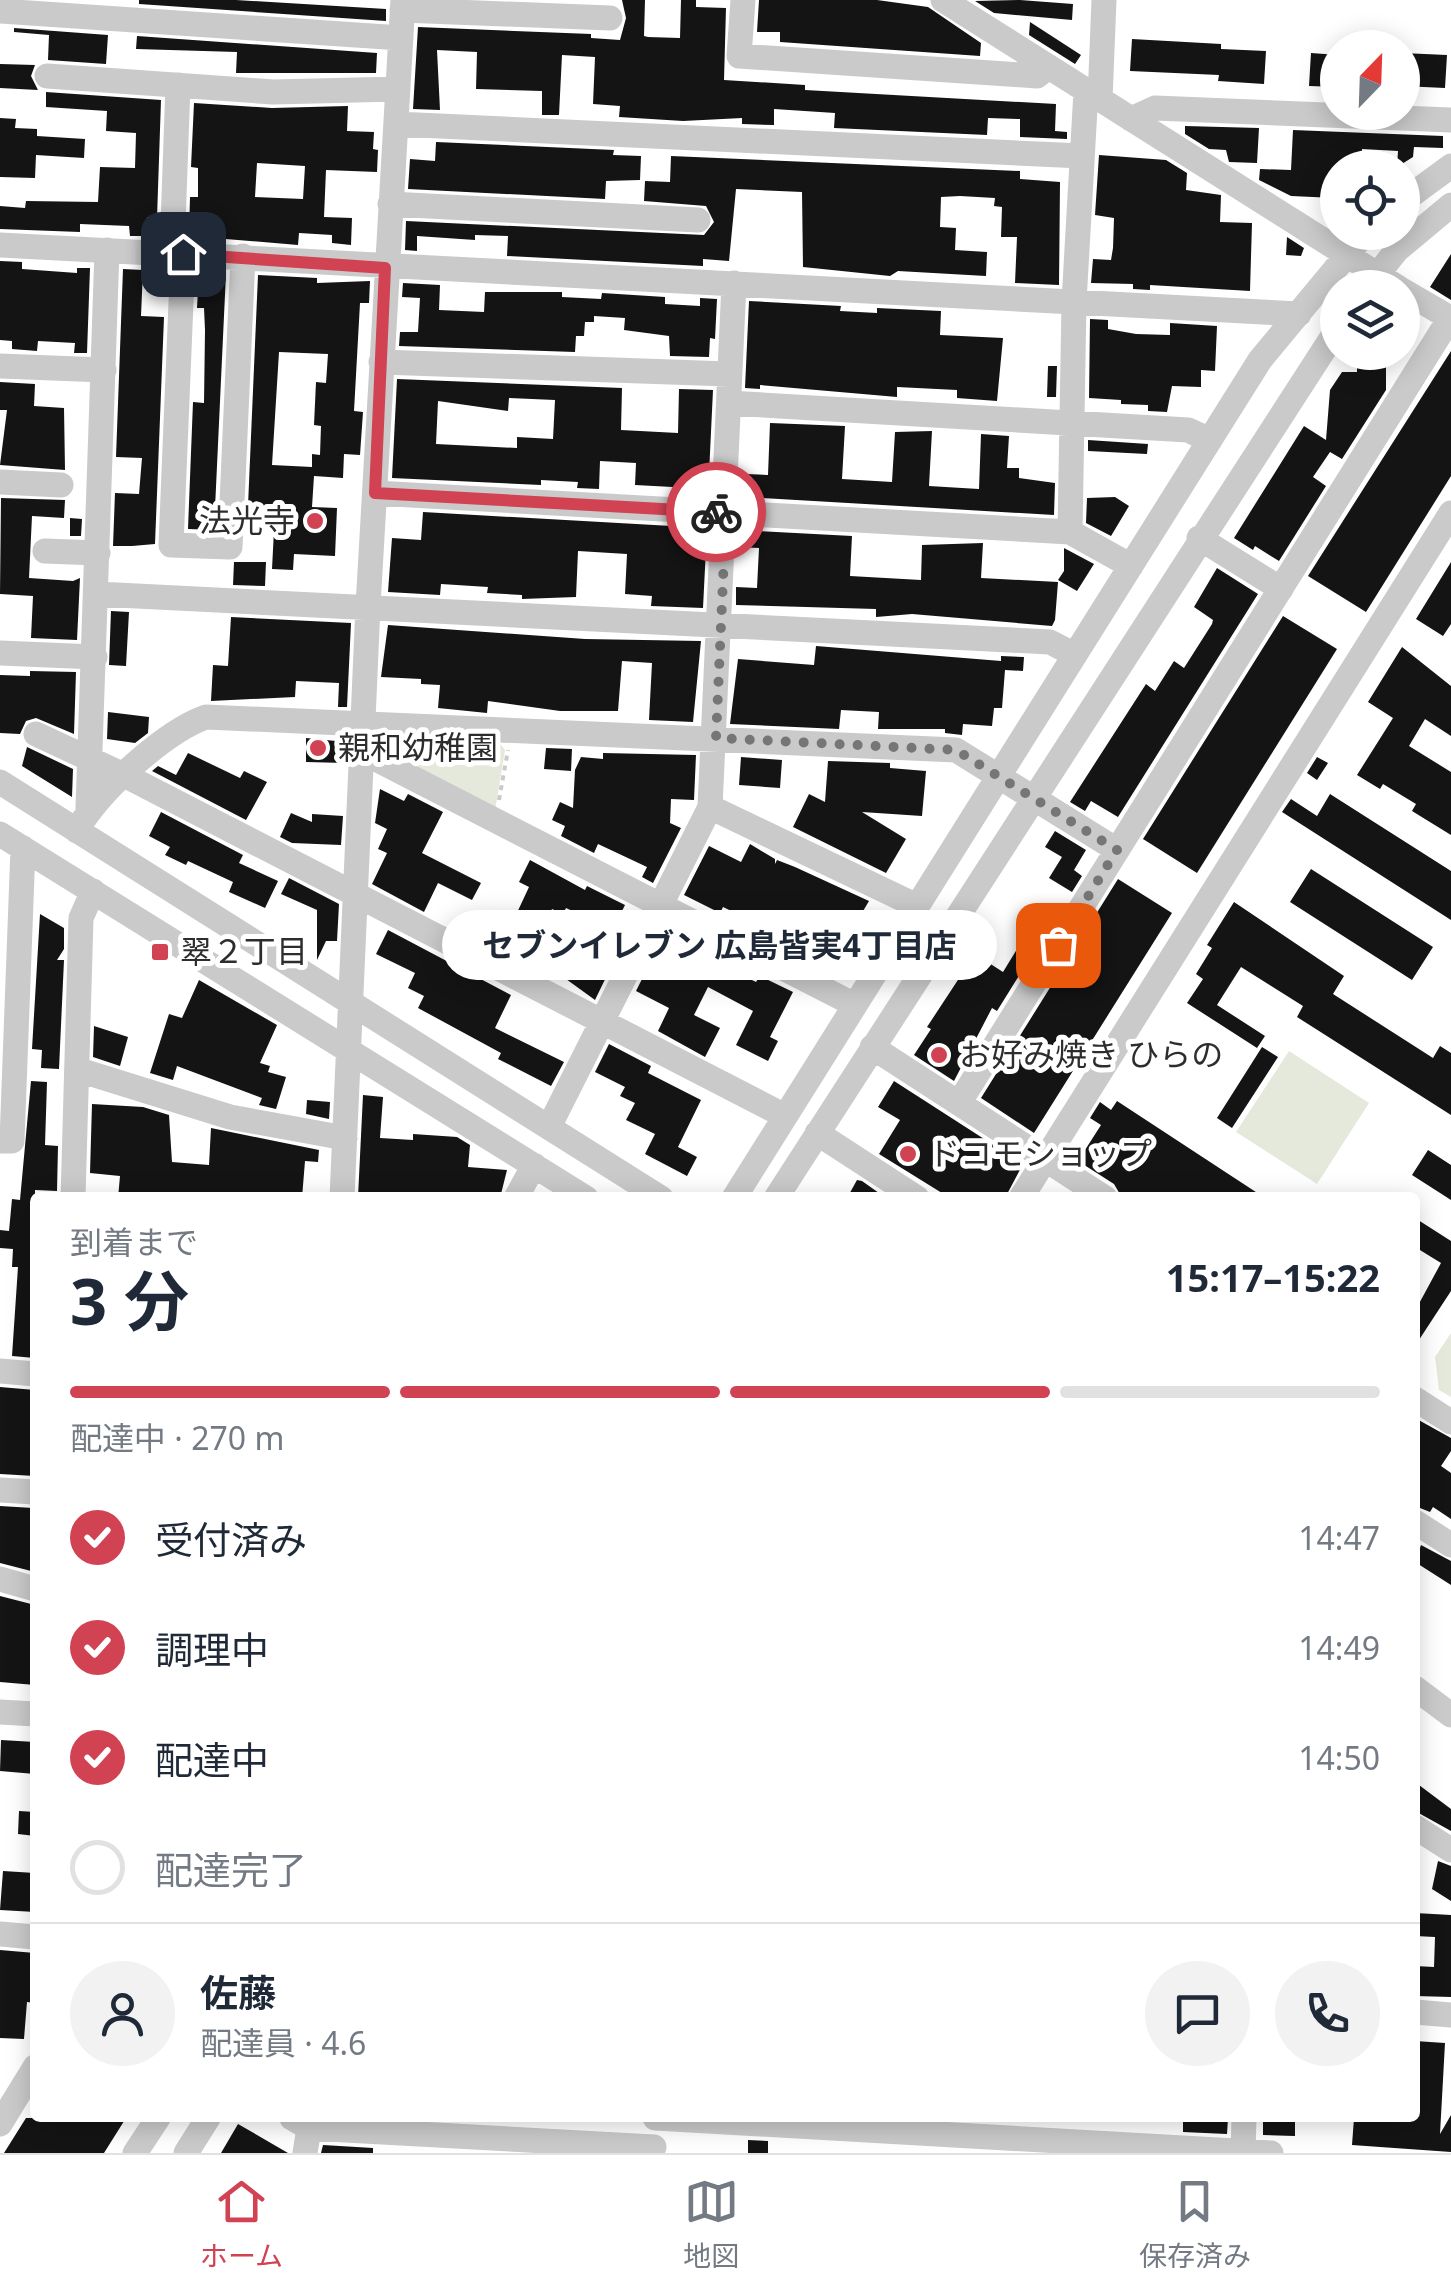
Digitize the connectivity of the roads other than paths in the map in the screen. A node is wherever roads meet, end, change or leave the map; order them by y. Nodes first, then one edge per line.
1 (743, 0) edge
2 (944, 0) edge
3 (1104, 0) edge
4 (403, 5) edge
5 (48, 7) edge
6 (0, 11) edge
7 (610, 18) dead end
8 (401, 38) junction
9 (1048, 67) junction
10 (48, 76) dead end
11 (178, 86) junction
12 (398, 89) junction
13 (1093, 95) junction
14 (1131, 119) junction
15 (1451, 120) edge
16 (396, 124) junction
17 (1082, 156) junction
18 (1451, 166) edge
19 (1420, 189) edge
20 (390, 204) junction
21 (1451, 205) edge
22 (698, 220) dead end
23 (0, 245) edge
24 (107, 250) junction
25 (1349, 250) edge
26 (178, 253) junction
27 (1345, 254) junction
28 (243, 256) junction
29 (385, 268) junction
30 (1366, 270) edge
31 (1391, 270) edge
32 (734, 283) junction
33 (1074, 302) junction
34 (1420, 303) edge
35 (1299, 314) junction
36 (1320, 355) edge
37 (381, 362) junction
38 (0, 366) edge
39 (1420, 366) edge
40 (104, 370) junction
41 (1417, 370) edge
42 (730, 374) junction
43 (730, 402) junction
44 (1072, 426) junction
45 (1210, 440) junction
46 (0, 482) edge
47 (62, 485) dead end
48 (375, 493) junction
49 (726, 512) junction
50 (1451, 514) edge
51 (1070, 532) junction
52 (1200, 538) junction
53 (45, 552) dead end
54 (98, 553) junction
55 (1130, 566) junction
56 (1281, 588) junction
57 (97, 594) junction
58 (368, 606) junction
59 (721, 627) junction
60 (0, 653) edge
61 (1075, 655) junction
62 (95, 657) junction
63 (364, 725) junction
64 (36, 734) dead end
65 (716, 738) junction
66 (362, 752) junction
67 (90, 760) junction
68 (1000, 774) junction
69 (126, 776) junction
70 (0, 782) edge
71 (1033, 796) junction
72 (710, 807) junction
73 (83, 819) junction
74 (0, 834) edge
75 (22, 848) junction
76 (1117, 850) junction
77 (93, 892) junction
78 (356, 898) junction
79 (661, 904) junction
80 (917, 906) junction
81 (352, 1003) junction
82 (855, 1004) junction
83 (602, 1023) junction
84 (872, 1047) junction
85 (348, 1049) junction
86 (79, 1070) junction
87 (958, 1103) junction
88 (785, 1116) junction
89 (549, 1127) junction
90 (817, 1133) junction
91 (345, 1138) junction
92 (0, 1141) edge
93 (1045, 1159) junction
94 (534, 1165) junction
95 (73, 1192) edge
96 (342, 1192) edge
97 (519, 1192) edge
98 (577, 1192) edge
99 (652, 1192) edge
100 (738, 1192) edge
101 (780, 1192) edge
102 (908, 1192) edge
103 (1026, 1192) edge
104 (1095, 1192) edge
105 (0, 1372) edge
106 (30, 1374) edge
107 (1420, 1401) edge
108 (1451, 1422) edge
109 (0, 1490) edge
110 (30, 1492) edge
111 (1420, 1530) edge
112 (1451, 1545) edge
113 (0, 1580) edge
114 (30, 1588) edge
115 (1420, 1692) edge
116 (0, 1712) edge
117 (30, 1714) edge
118 (1451, 1714) edge
119 (1420, 1830) edge
120 (1451, 1850) edge
121 (0, 1934) edge
122 (30, 1936) edge
123 (1420, 2012) edge
124 (1451, 2015) edge
125 (30, 2075) edge
126 (155, 2122) edge
127 (205, 2122) edge
128 (655, 2122) edge
129 (720, 2122) edge
130 (1244, 2122) edge
131 (0, 2124) edge
132 (302, 2133) edge
133 (914, 2134) edge
134 (551, 2147) edge
135 (654, 2150) edge
136 (1244, 2152) edge
137 (135, 2153) edge
138 (186, 2153) edge
139 (1271, 2153) edge

1 - 9 street
2 - 9 street
3 - 13 street
4 - 7 street
4 - 8 street
5 - 6 street
5 - 8 street
8 - 12 street
9 - 13 street
10 - 11 street
11 - 12 street
11 - 26 street
12 - 16 street
13 - 14 street
13 - 17 street
14 - 15 street
14 - 27 street
16 - 17 street
16 - 20 street
17 - 33 street
18 - 19 street
20 - 22 street
20 - 29 street
21 - 31 street
23 - 24 street
24 - 26 street
24 - 40 street
25 - 27 street
26 - 28 street
26 - 28 street
27 - 30 street
27 - 35 street
28 - 29 street
29 - 32 street
29 - 37 street
32 - 33 street
32 - 42 street
33 - 35 street
33 - 44 street
34 - 39 street
35 - 45 street
36 - 52 street
37 - 42 street
37 - 48 street
38 - 40 street
40 - 54 street
41 - 56 street
42 - 43 street
43 - 44 street
43 - 49 street
44 - 45 street
44 - 51 street
45 - 55 street
46 - 47 street
48 - 49 street
48 - 58 street
49 - 51 street
49 - 59 street
50 - 93 street
51 - 55 street
52 - 56 street
52 - 71 street
53 - 54 street
54 - 57 street
55 - 61 street
56 - 76 street
57 - 58 street
57 - 62 street
58 - 59 street
58 - 63 street
59 - 61 street
59 - 65 street
60 - 62 street
61 - 68 street
62 - 67 street
63 - 65 street
63 - 66 street
63 - 69 street
64 - 67 street
65 - 68 street
65 - 72 street
66 - 78 street
66 - 79 street
67 - 69 street
67 - 73 street
68 - 71 street
68 - 80 street
69 - 73 street
69 - 78 street
70 - 73 street
71 - 76 street
71 - 84 street
72 - 79 street
72 - 80 street
73 - 81 street
74 - 75 street
75 - 77 street
75 - 92 street
76 - 87 street
77 - 85 street
77 - 86 street
78 - 81 street
78 - 83 street
79 - 82 street
79 - 83 street
80 - 82 street
81 - 85 street
81 - 89 street
82 - 88 street
83 - 88 street
83 - 89 street
84 - 87 street
84 - 90 street
85 - 91 street
85 - 94 street
86 - 91 street
86 - 95 street
87 - 93 street
88 - 100 street
89 - 99 street
90 - 101 street
90 - 102 street
91 - 96 street
93 - 103 street
93 - 104 street
94 - 97 street
94 - 98 street
105 - 106 street
107 - 108 street
109 - 110 street
111 - 112 street
113 - 114 street
115 - 118 street
116 - 117 street
119 - 120 street
121 - 122 street
123 - 124 street
125 - 131 street
126 - 137 street
127 - 138 street
128 - 135 street
129 - 133 street
130 - 136 street
132 - 134 street
133 - 136 street
134 - 135 street
136 - 139 street

